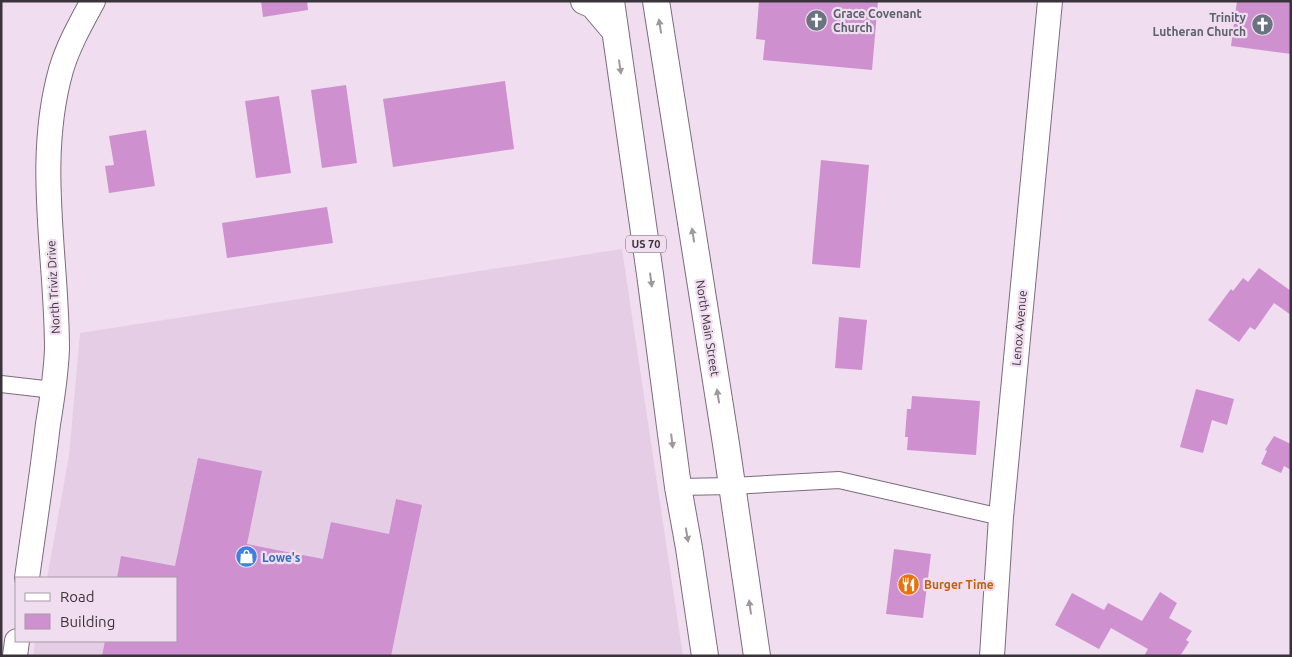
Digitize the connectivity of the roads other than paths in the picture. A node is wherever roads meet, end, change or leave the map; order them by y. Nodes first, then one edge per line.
1 (93, 1) edge
2 (584, 1) edge
3 (611, 1) edge
4 (656, 1) edge
5 (1050, 1) edge
6 (615, 31) junction
7 (1, 384) edge
8 (53, 390) junction
9 (732, 486) junction
10 (678, 487) junction
11 (1001, 517) junction
12 (26, 577) edge
13 (17, 642) edge
14 (15, 656) edge
15 (705, 656) edge
16 (757, 656) edge
17 (992, 656) edge

1 - 8 street, North Triviz Drive
2 - 6 main road
3 - 6 main road, US 70
9 -> 4 main road, North Main Street
5 - 11 street, Lenox Avenue
6 -> 10 main road, US 70
7 - 8 street
8 - 12 street, North Triviz Drive
9 - 10 street
9 - 11 street
16 -> 9 main road, North Main Street
10 -> 15 main road, US 70
11 - 17 street, Lenox Avenue
13 - 14 street

